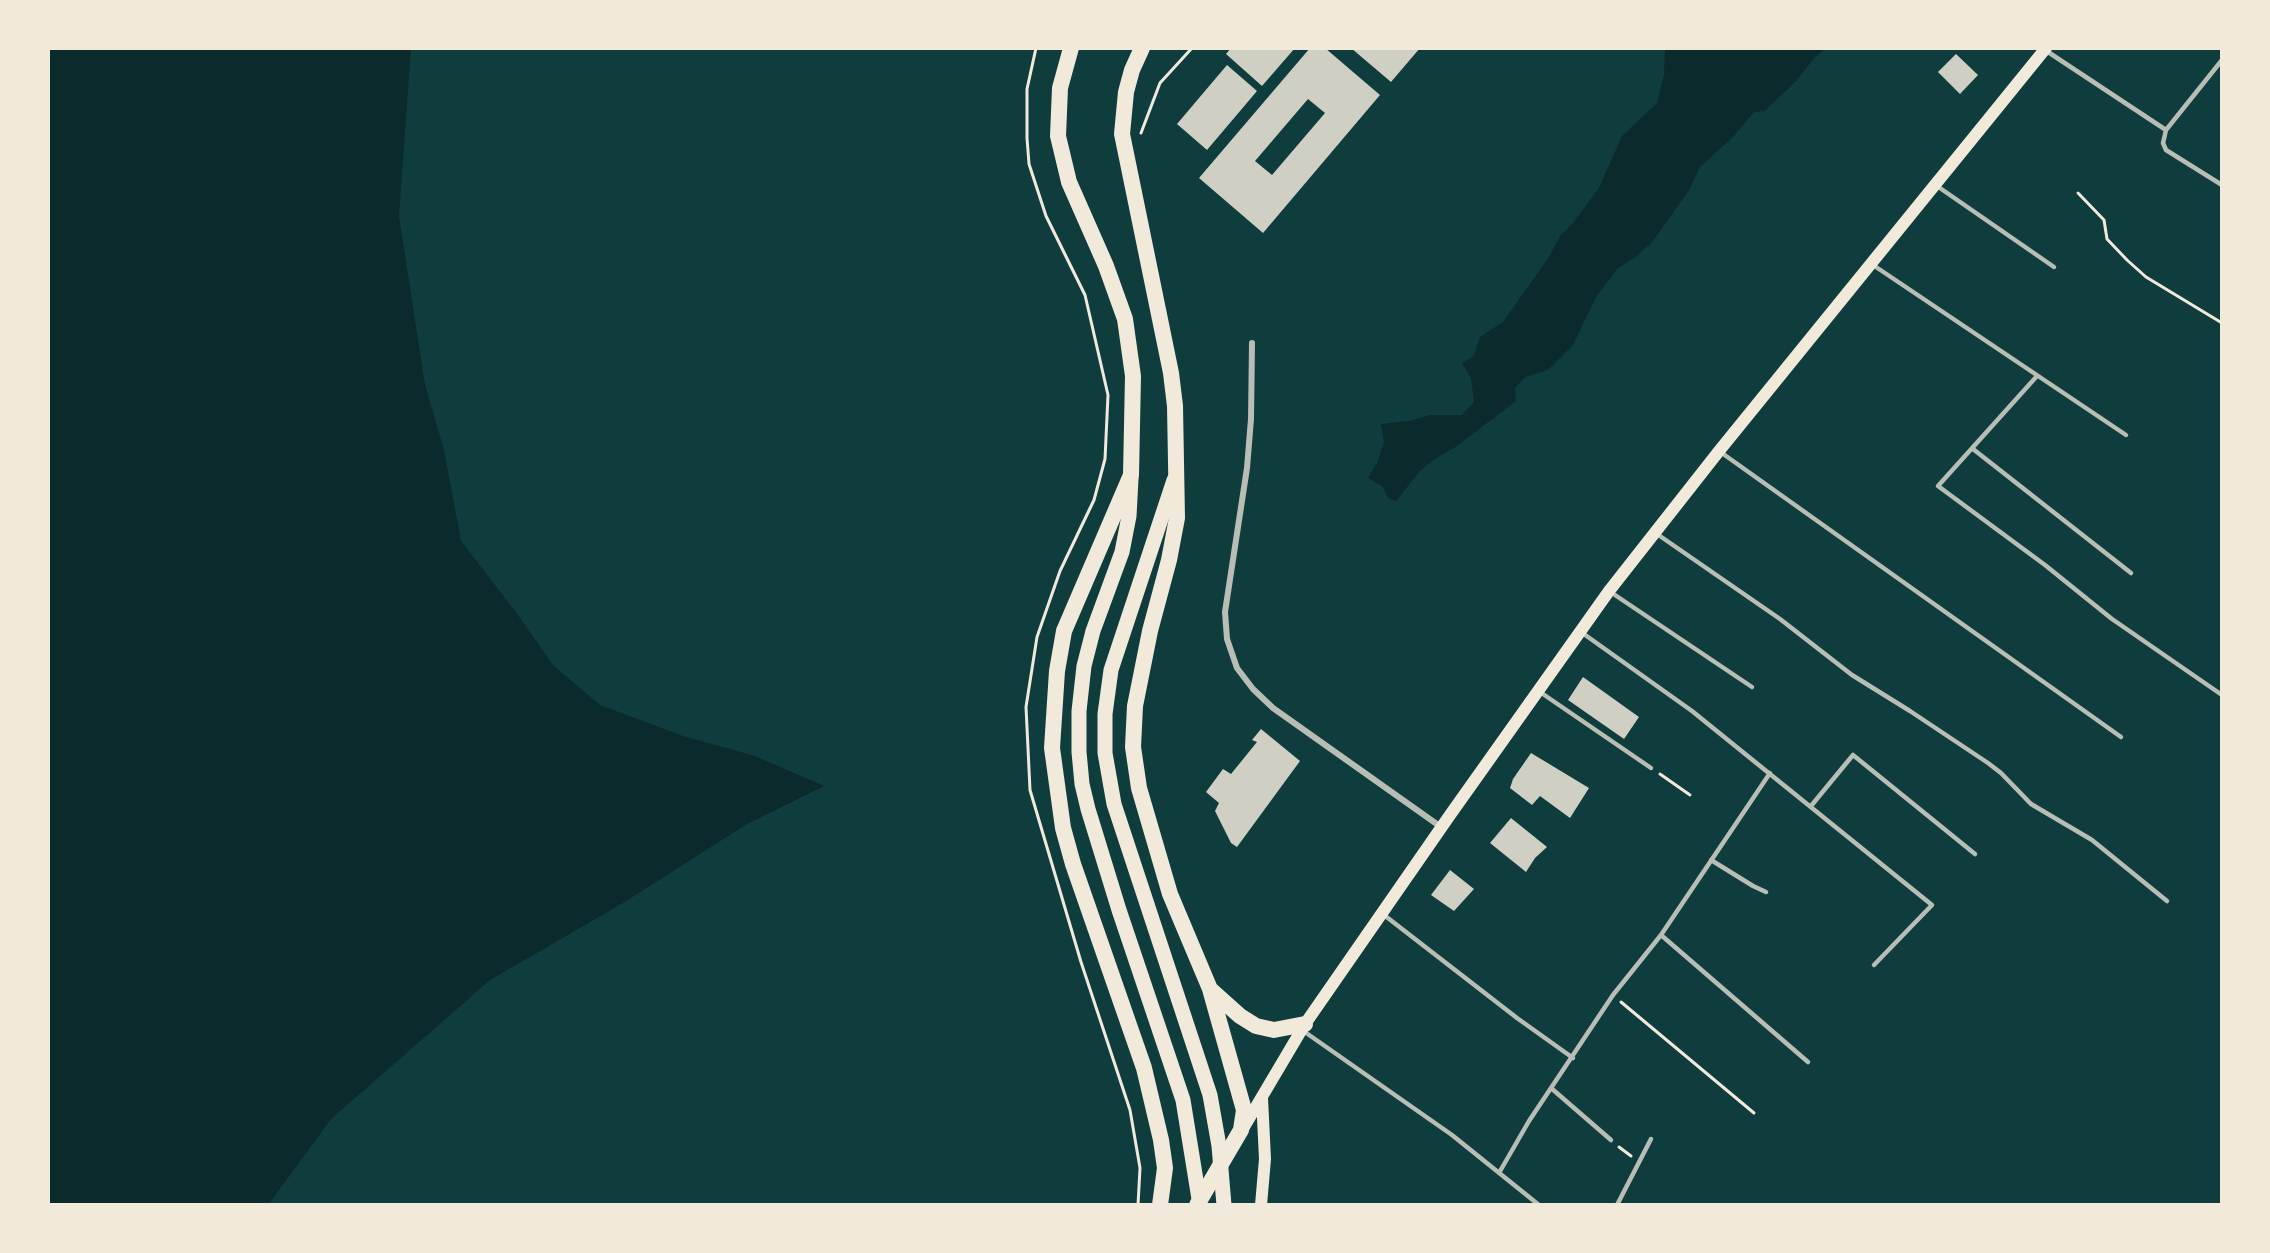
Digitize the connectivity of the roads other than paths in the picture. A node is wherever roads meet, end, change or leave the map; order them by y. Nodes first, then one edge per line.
1 (1071, 48) edge
2 (1142, 48) edge
3 (2046, 49) edge
4 (2222, 60) edge
5 (2166, 130) junction
6 (1935, 184) junction
7 (2222, 185) edge
8 (1871, 264) junction
9 (2054, 267) dead end
10 (1252, 343) dead end
11 (2037, 376) junction
12 (2126, 435) dead end
13 (1973, 449) junction
14 (1719, 451) junction
15 (1177, 471) junction
16 (1131, 475) junction
17 (1655, 532) junction
18 (2131, 573) dead end
19 (1609, 591) junction
20 (1580, 631) junction
21 (1752, 687) dead end
22 (1538, 691) junction
23 (2222, 695) edge
24 (2121, 737) dead end
25 (1651, 768) road end
26 (1770, 773) junction
27 (1811, 806) junction
28 (1441, 827) junction
29 (1975, 854) dead end
30 (1711, 860) junction
31 (1766, 892) dead end
32 (2167, 901) dead end
33 (1381, 913) junction
34 (1661, 935) junction
35 (1874, 965) dead end
36 (1210, 989) junction
37 (1304, 1027) junction
38 (1573, 1058) junction
39 (1808, 1062) dead end
40 (1551, 1088) junction
41 (1262, 1098) junction
42 (1241, 1131) junction
43 (1651, 1139) dead end
44 (1611, 1140) road end
45 (1499, 1173) junction
46 (1161, 1200) edge
47 (1198, 1205) edge
48 (1224, 1205) edge
49 (1261, 1205) edge
50 (1539, 1205) edge
51 (1617, 1205) edge

1 - 16 highway
2 - 15 highway
3 - 5 lane
3 - 6 main road
4 - 5 lane
5 - 7 lane
6 - 8 main road
6 - 9 lane
8 - 11 lane
8 - 14 main road
10 - 28 street
11 - 12 lane
11 - 13 lane
13 - 18 lane
13 - 23 lane
14 - 17 main road
14 - 24 lane
15 - 36 highway
15 - 48 main road
16 - 46 highway
16 - 47 main road
17 - 19 main road
17 - 32 lane
19 - 20 main road
19 - 21 lane
20 - 22 main road
20 - 26 lane
22 - 25 lane
22 - 28 main road
26 - 27 lane
26 - 30 lane
27 - 29 lane
27 - 35 lane
28 - 33 main road
30 - 31 lane
30 - 34 lane
33 - 37 main road
33 - 38 lane
34 - 38 lane
34 - 39 lane
36 - 37 highway
36 - 42 highway
37 - 41 main road
37 - 45 lane
38 - 40 lane
40 - 44 lane
40 - 45 lane
41 - 42 main road
41 - 49 main road
42 - 47 highway
43 - 51 lane
45 - 50 lane

